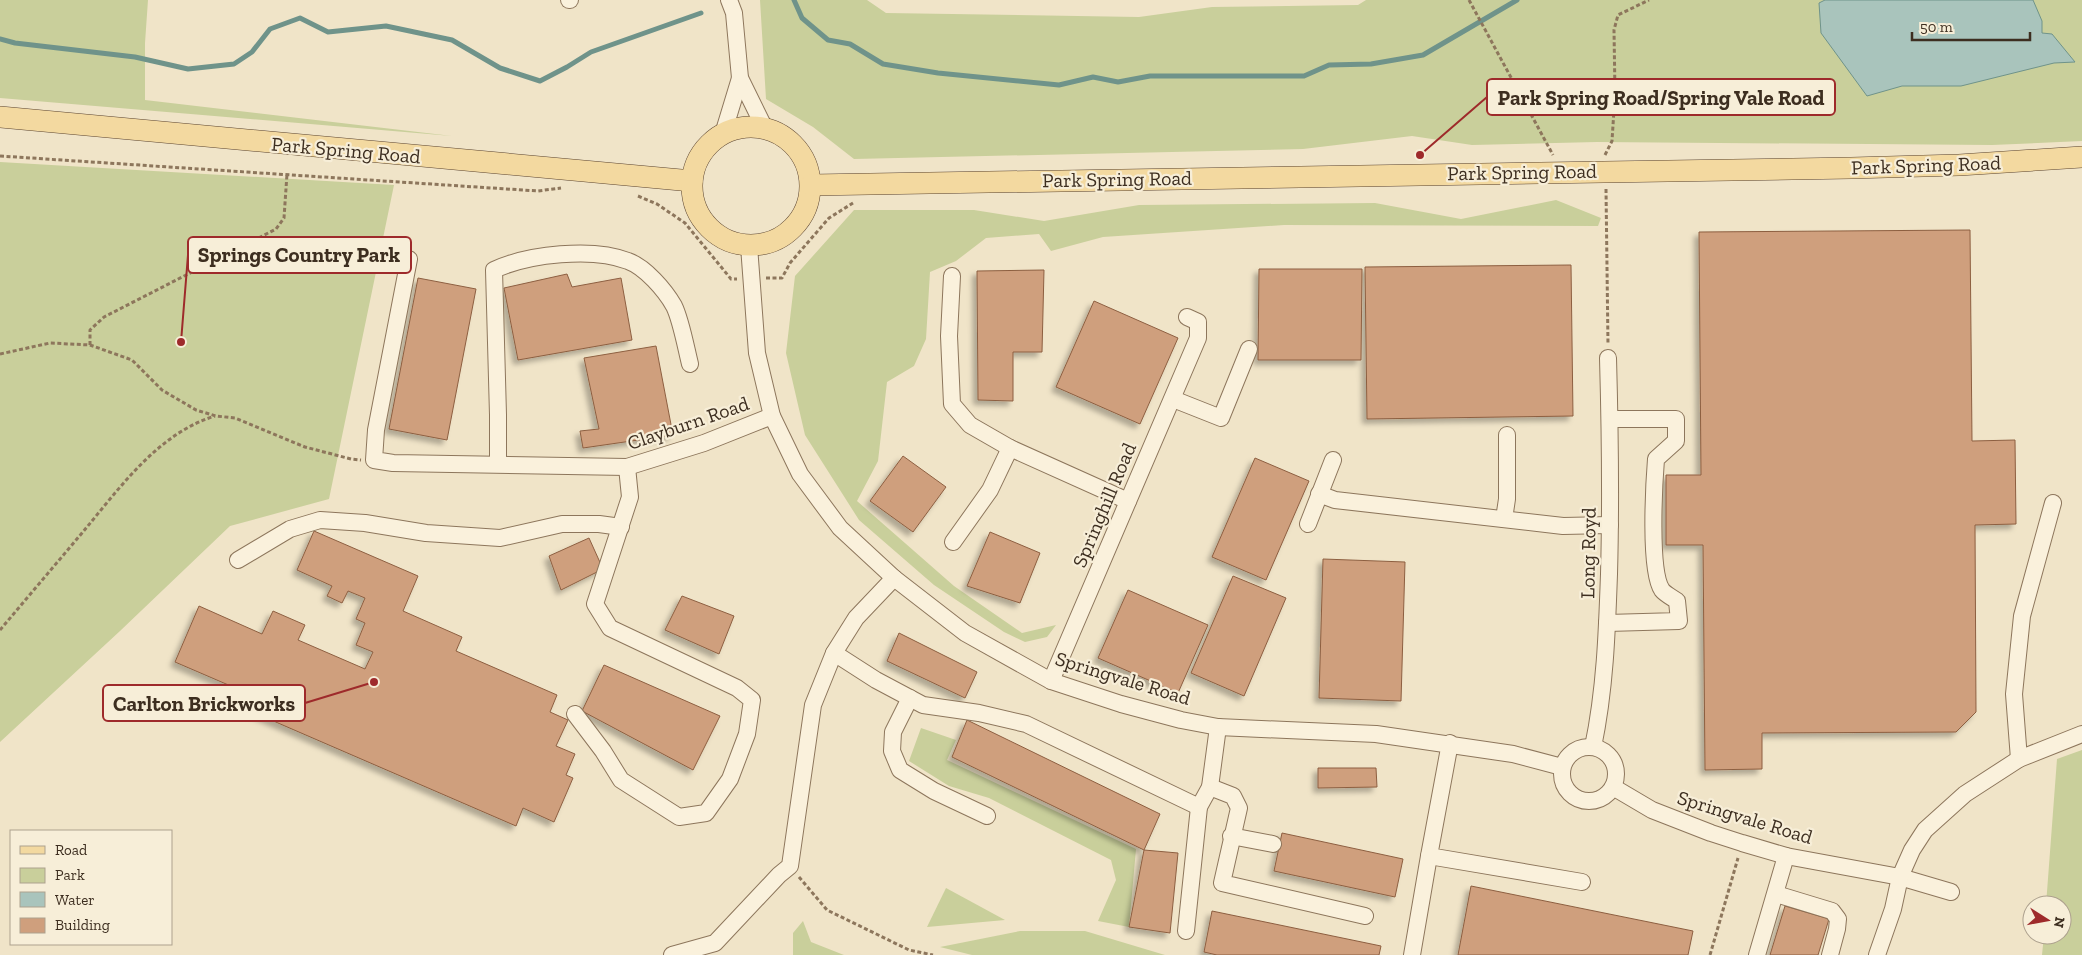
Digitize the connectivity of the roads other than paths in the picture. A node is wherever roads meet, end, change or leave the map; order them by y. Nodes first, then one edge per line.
1 (732, 6) edge
2 (740, 78) junction
3 (0, 117) edge
4 (765, 129) junction
5 (723, 134) junction
6 (2082, 157) edge
7 (692, 180) junction
8 (811, 185) junction
9 (749, 246) junction
10 (409, 259) dead end
11 (952, 276) dead end
12 (1187, 317) dead end
13 (1249, 349) dead end
14 (1608, 358) road end
15 (690, 364) dead end
16 (1173, 399) junction
17 (772, 416) junction
18 (1610, 419) junction
19 (1507, 435) dead end
20 (1010, 448) junction
21 (1333, 460) dead end
22 (498, 464) junction
23 (627, 467) junction
24 (1319, 494) junction
25 (1128, 500) junction
26 (2053, 503) dead end
27 (1504, 519) junction
28 (1308, 524) dead end
29 (1610, 525) junction
30 (621, 527) junction
31 (953, 542) dead end
32 (238, 560) dead end
33 (894, 578) junction
34 (1607, 623) junction
35 (834, 653) junction
36 (1051, 681) junction
37 (910, 698) junction
38 (576, 714) dead end
39 (1218, 727) junction
40 (2082, 734) edge
41 (1450, 743) junction
42 (1594, 747) junction
43 (2019, 759) junction
44 (1562, 767) junction
45 (1210, 787) junction
46 (1612, 787) junction
47 (1199, 807) junction
48 (987, 816) dead end
49 (1231, 836) junction
50 (1273, 844) dead end
51 (1429, 856) junction
52 (1786, 856) junction
53 (1900, 877) junction
54 (1582, 882) dead end
55 (1951, 892) dead end
56 (1776, 894) junction
57 (1366, 916) dead end
58 (1186, 931) dead end
59 (672, 955) edge
60 (1412, 955) edge
61 (1757, 955) edge
62 (1830, 955) edge
63 (1877, 955) edge

1 - 2 street
2 - 4 street
2 - 5 street
3 - 7 main road, Park Spring Road
4 - 5 main road
4 - 8 main road
5 - 7 main road
6 - 8 main road, Park Spring Road
7 - 9 main road
8 - 9 main road
9 - 17 street, Springvale Road
10 - 22 street, Clayburn Road
11 - 20 street
12 - 16 street, Springhill Road
13 - 16 street
14 - 18 street, Long Royd
15 - 22 street
16 - 25 street, Springhill Road
17 - 23 street, Clayburn Road
17 - 33 street, Springvale Road
18 - 29 street, Long Royd
18 - 34 street
19 - 27 street
20 - 25 street
20 - 31 street
21 - 24 street
22 - 23 street, Clayburn Road
23 - 30 street
24 - 27 street
24 - 28 street
25 - 36 street, Springhill Road
26 - 43 street
27 - 29 street
29 - 34 street, Long Royd
30 - 32 street
30 - 38 street
33 - 35 street
33 - 36 street, Springvale Road
34 - 42 street, Long Royd
35 - 37 street
35 - 59 street
36 - 39 street, Springvale Road
37 - 47 street
37 - 48 street
39 - 41 street, Springvale Road
39 - 45 street
40 - 43 street
41 - 44 street, Springvale Road
41 - 51 street
42 - 44 street
42 - 46 street
43 - 53 street
44 - 46 street
45 - 47 street
45 - 49 street
46 - 52 street, Springvale Road
47 - 58 street
49 - 50 street
49 - 57 street
51 - 54 street
51 - 60 street
52 - 53 street, Springvale Road
52 - 56 street
53 - 55 street, Springvale Road
53 - 63 street
56 - 61 street
56 - 62 street

